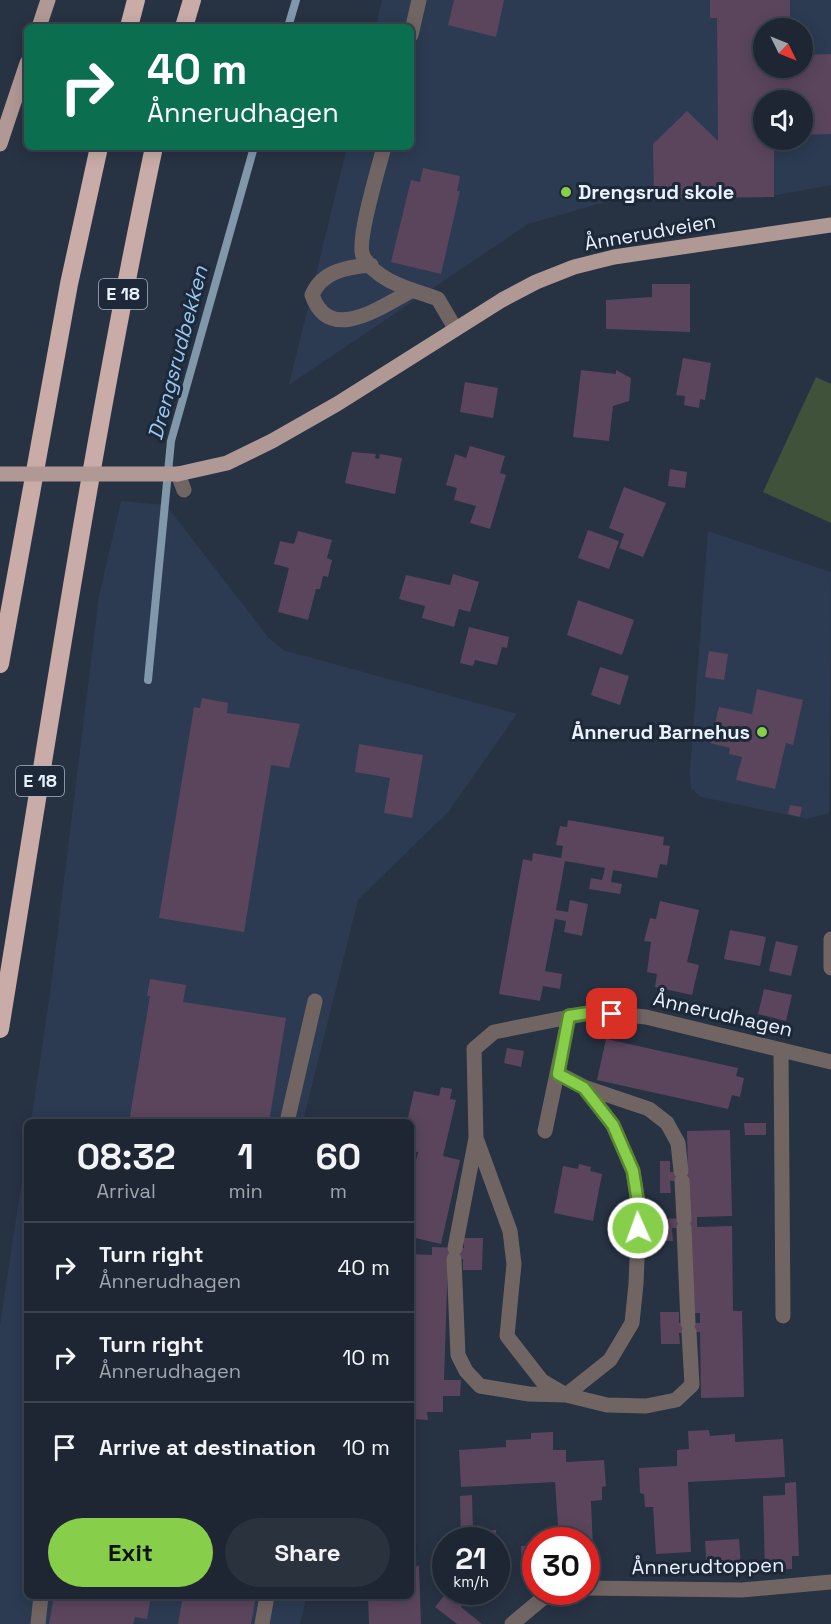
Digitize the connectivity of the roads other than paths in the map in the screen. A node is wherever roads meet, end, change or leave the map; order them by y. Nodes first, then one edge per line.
1 (48, 0) edge
2 (136, 0) edge
3 (192, 0) edge
4 (419, 0) edge
5 (40, 24) edge
6 (130, 24) edge
7 (185, 24) edge
8 (414, 24) edge
9 (24, 72) edge
10 (0, 144) edge
11 (98, 150) edge
12 (153, 150) edge
13 (383, 150) edge
14 (831, 225) edge
15 (371, 265) junction
16 (413, 290) junction
17 (455, 328) junction
18 (0, 474) edge
19 (178, 474) junction
20 (184, 490) dead end
21 (0, 664) edge
22 (831, 939) edge
23 (831, 968) edge
24 (315, 1001) dead end
25 (569, 1016) junction
26 (0, 1029) edge
27 (781, 1051) junction
28 (831, 1062) edge
29 (558, 1074) junction
30 (584, 1088) junction
31 (288, 1119) edge
32 (545, 1131) dead end
33 (476, 1138) junction
34 (783, 1316) dead end
35 (566, 1395) junction
36 (831, 1582) edge
37 (600, 1588) edge
38 (41, 1599) edge
39 (266, 1599) edge
40 (535, 1605) edge
41 (38, 1624) edge
42 (262, 1624) edge
43 (512, 1624) edge

1 - 5 main road
2 - 6 highway
3 - 7 highway
4 - 8 street
9 - 10 main road
11 - 21 highway, E 18
12 - 26 highway, E 18
13 - 15 street
14 - 17 main road, Ånnerudveien
15 - 16 street
15 - 16 street
16 - 17 street
17 - 19 main road, Ånnerudveien
18 - 19 main road, Ånnerudveien, bridge
19 - 20 street
22 - 23 street
24 - 31 street
25 - 27 street, Ånnerudhagen
25 - 29 street
25 - 33 street, Ånnerudhagen
27 - 28 street, Ånnerudhagen
27 - 34 street
29 - 30 street, Ånnerudhagen
29 - 32 street
30 - 35 street, Ånnerudhagen
30 - 35 street, Ånnerudhagen
33 - 35 street, Ånnerudhagen
33 - 35 street, Ånnerudhagen
36 - 37 street, Ånnerudtoppen
38 - 41 street
39 - 42 street
40 - 43 street

